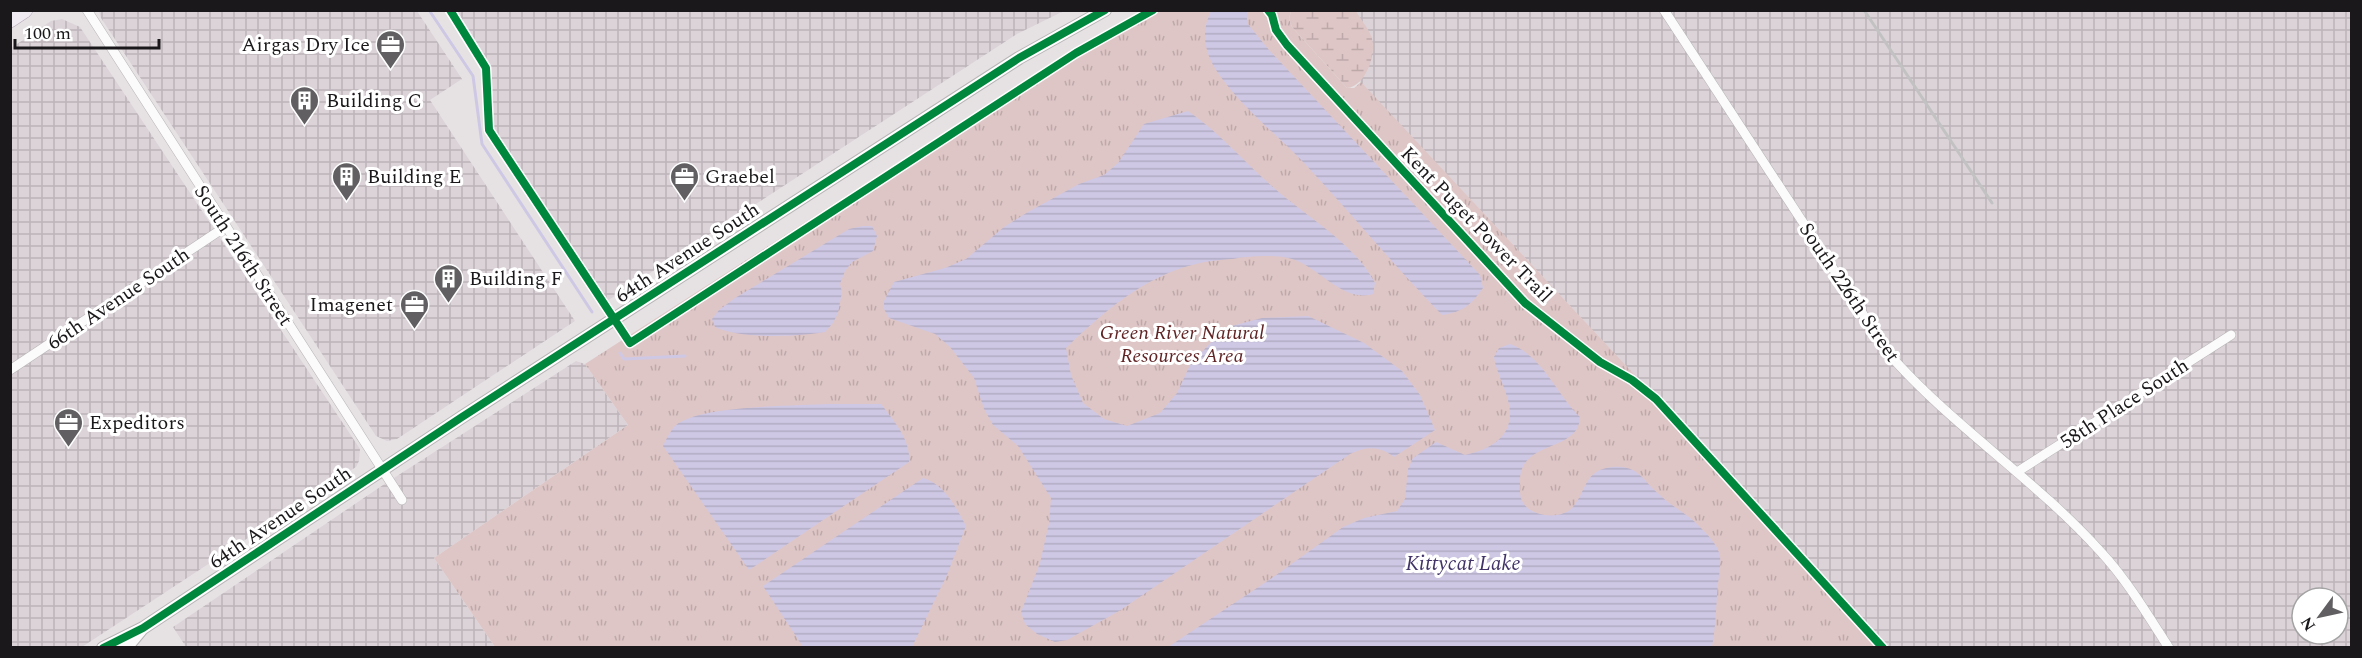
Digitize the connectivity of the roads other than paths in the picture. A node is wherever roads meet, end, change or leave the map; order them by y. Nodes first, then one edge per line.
1 (25, 10) edge
2 (87, 10) edge
3 (1105, 10) edge
4 (1664, 10) edge
5 (10, 20) edge
6 (225, 227) junction
7 (2231, 335) dead end
8 (10, 370) edge
9 (383, 470) junction
10 (2018, 472) junction
11 (402, 500) dead end
12 (143, 628) junction
13 (104, 648) edge
14 (126, 648) edge
15 (2169, 648) edge

1 - 5 main road
2 - 6 street, South 216th Street
3 - 9 street, 64th Avenue South
4 - 10 street, South 226th Street
6 - 8 street, 66th Avenue South
6 - 9 street, South 216th Street
7 - 10 street, 58th Place South
9 - 11 street, South 216th Street
9 - 12 street, 64th Avenue South
10 - 15 street, South 226th Street
12 - 13 street, 64th Avenue South
12 - 14 street, 64th Avenue South

